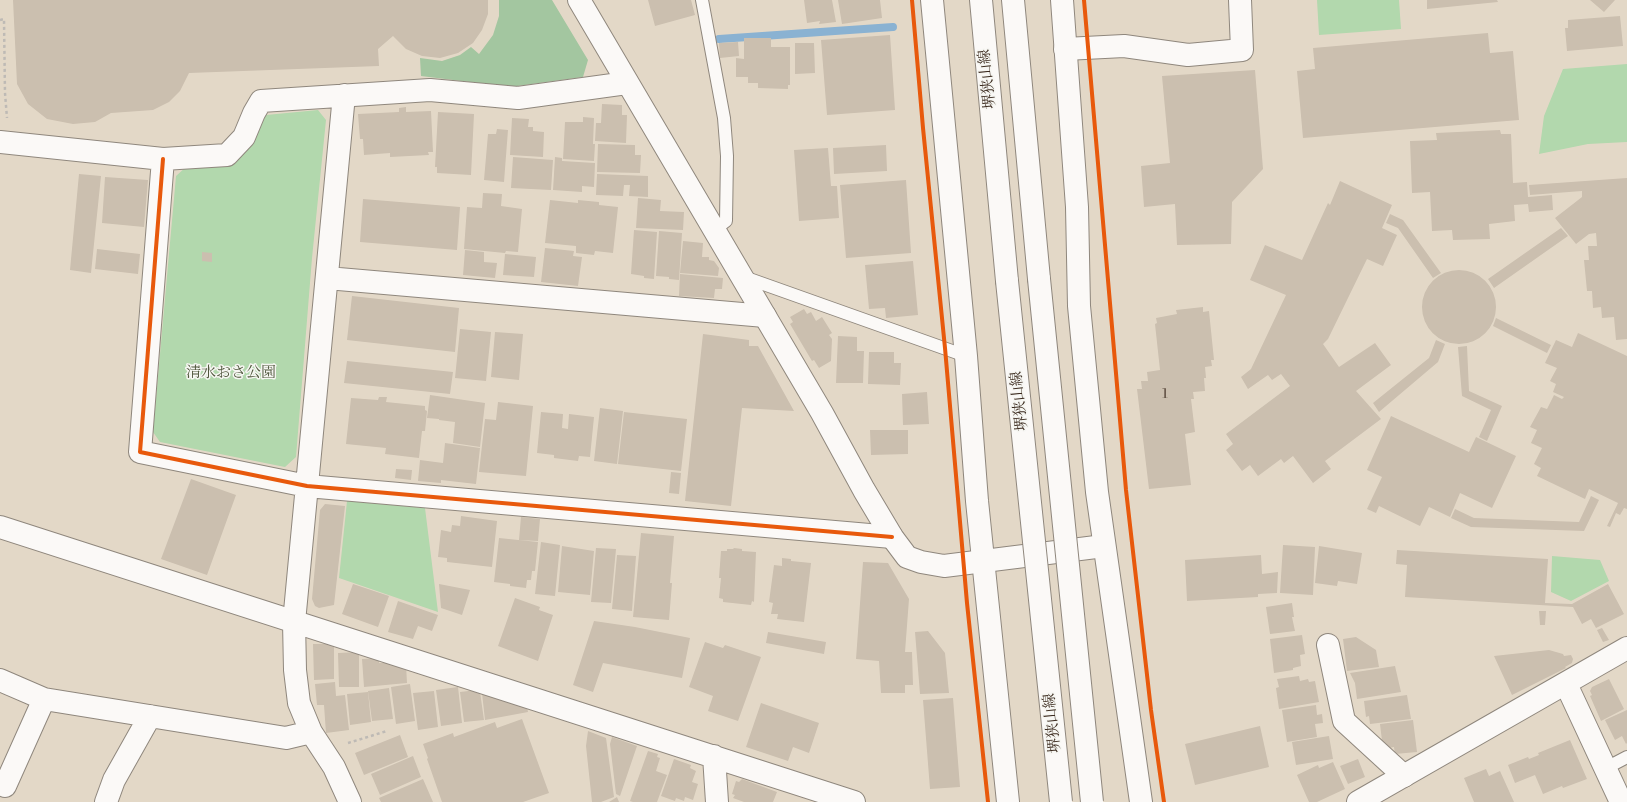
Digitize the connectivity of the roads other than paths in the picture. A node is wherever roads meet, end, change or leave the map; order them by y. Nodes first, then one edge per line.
1 (579, 0) edge
2 (702, 0) edge
3 (932, 0) edge
4 (981, 0) edge
5 (1013, 0) edge
6 (1062, 0) edge
7 (1240, 0) edge
8 (1065, 49) junction
9 (627, 83) junction
10 (344, 95) junction
11 (5, 142) edge
12 (163, 159) junction
13 (714, 230) junction
14 (740, 275) junction
15 (327, 278) junction
16 (765, 316) junction
17 (966, 356) junction
18 (307, 486) junction
19 (0, 527) edge
20 (892, 537) junction
21 (1104, 546) junction
22 (984, 561) junction
23 (294, 622) junction
24 (1328, 645) dead end
25 (1627, 648) edge
26 (0, 680) edge
27 (1566, 684) junction
28 (44, 699) junction
29 (150, 716) junction
30 (311, 732) junction
31 (714, 756) junction
32 (1627, 757) edge
33 (1606, 768) junction
34 (1404, 776) junction
35 (5, 786) dead end
36 (106, 802) edge
37 (350, 802) edge
38 (717, 802) edge
39 (854, 802) edge
40 (1008, 802) edge
41 (1061, 802) edge
42 (1092, 802) edge
43 (1141, 802) edge
44 (1358, 802) edge
45 (1621, 802) edge

1 - 9 street
2 - 13 lane
3 - 17 street
4 - 41 street, 堺狭山線, bridge
5 - 42 street, 堺狭山線, bridge
6 - 8 street
7 - 8 street
8 - 21 street
9 - 10 street
9 - 13 street
10 - 12 street
10 - 15 street
11 - 12 street
12 - 18 street
13 - 14 street
14 - 16 street
14 - 17 lane
15 - 16 street
15 - 18 street
16 - 20 street
17 - 22 street
18 - 20 street
18 - 23 street
19 - 23 street
20 - 22 street
21 - 22 street
21 - 43 street
22 - 40 street
23 - 30 street
23 - 31 street
24 - 34 street
25 - 27 street
26 - 28 street
27 - 33 street
27 - 34 street
28 - 29 street
28 - 35 street
29 - 30 street
29 - 36 street
30 - 37 street
31 - 38 street
31 - 39 street
32 - 33 lane
33 - 45 street
34 - 44 street

